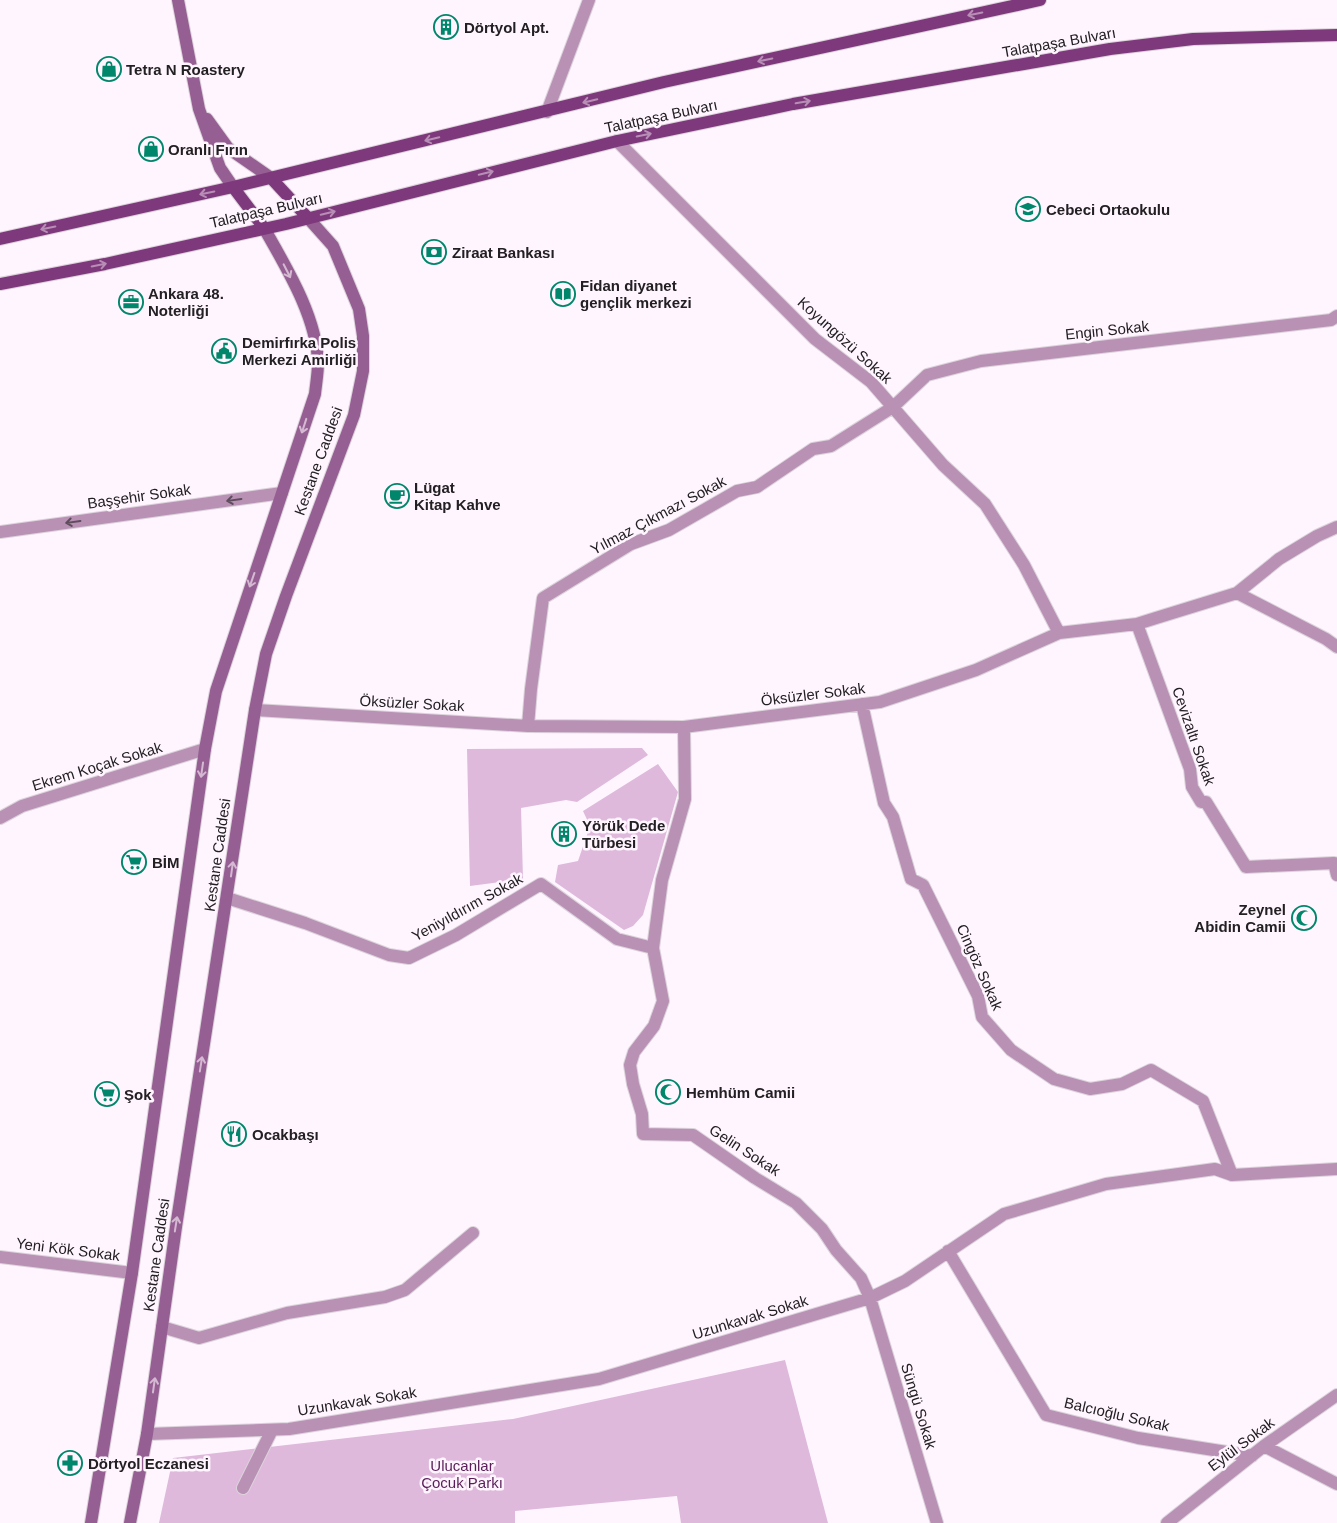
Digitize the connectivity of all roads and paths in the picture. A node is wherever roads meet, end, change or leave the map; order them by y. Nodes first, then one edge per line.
1 (178, 0) edge
2 (589, 0) edge
3 (1040, 0) edge
4 (1337, 35) edge
5 (199, 109) junction
6 (546, 112) junction
7 (617, 141) junction
8 (271, 178) junction
9 (233, 187) junction
10 (308, 218) junction
11 (264, 228) junction
12 (0, 239) edge
13 (0, 284) edge
14 (1337, 316) edge
15 (893, 407) junction
16 (282, 493) junction
17 (1337, 526) edge
18 (0, 532) edge
19 (1237, 593) junction
20 (1136, 624) junction
21 (1059, 633) junction
22 (1337, 647) edge
23 (862, 704) junction
24 (255, 710) junction
25 (528, 726) junction
26 (684, 727) junction
27 (205, 749) junction
28 (0, 818) edge
29 (1336, 865) edge
30 (227, 898) junction
31 (653, 948) junction
32 (1337, 1168) edge
33 (1232, 1175) junction
34 (473, 1233) dead end
35 (948, 1251) junction
36 (0, 1257) edge
37 (132, 1273) junction
38 (870, 1298) junction
39 (162, 1326) junction
40 (1337, 1395) edge
41 (272, 1430) junction
42 (147, 1434) junction
43 (1264, 1446) junction
44 (1252, 1456) junction
45 (1337, 1484) edge
46 (244, 1488) dead end
47 (133, 1508) junction
48 (91, 1523) edge
49 (130, 1523) edge
50 (136, 1523) edge
51 (937, 1523) edge
52 (1167, 1523) edge

1 - 5 main road
2 - 6 street
3 -> 6 main road, Talatpaşa Bulvarı
7 -> 4 main road, Talatpaşa Bulvarı
5 - 8 main road
5 - 9 main road
6 -> 8 main road, Talatpaşa Bulvarı
10 -> 7 main road, Talatpaşa Bulvarı
7 - 15 street, Koyungözü Sokak
8 - 9 main road, Talatpaşa Bulvarı
8 - 10 main road
9 - 11 main road
9 -> 12 main road, Talatpaşa Bulvarı
10 - 11 main road, Talatpaşa Bulvarı
10 - 24 main road, Kestane Caddesi
13 -> 11 main road, Talatpaşa Bulvarı
11 -> 16 main road, Kestane Caddesi
14 - 15 street, Engin Sokak
15 - 21 street, Koyungözü Sokak
15 - 25 street, Yılmaz Çıkmazı Sokak
16 -> 18 street, Başşehir Sokak
16 -> 27 main road, Kestane Caddesi
17 - 19 street, Öksüzler Sokak
19 - 20 street, Öksüzler Sokak
19 - 22 street
20 - 21 street, Öksüzler Sokak
20 - 29 street, Cevizaltı Sokak
21 - 23 street, Öksüzler Sokak
23 - 26 street, Öksüzler Sokak
23 - 33 street, Cingöz Sokak
24 - 25 street, Öksüzler Sokak
30 -> 24 main road, Kestane Caddesi
25 - 26 street, Öksüzler Sokak
26 - 31 street, Gelin Sokak
27 - 28 street, Ekrem Koçak Sokak
27 -> 37 main road, Kestane Caddesi
30 - 31 street, Yeniyıldırım Sokak
39 -> 30 main road, Kestane Caddesi
31 - 38 street, Gelin Sokak
32 - 33 street, Uzunkavak Sokak
33 - 35 street, Uzunkavak Sokak
34 - 39 street
35 - 38 street, Uzunkavak Sokak
35 - 44 street, Balcıoğlu Sokak
36 - 37 street, Yeni Kök Sokak
37 - 48 main road, Kestane Caddesi
38 - 41 street, Uzunkavak Sokak
38 - 51 street, Süngü Sokak
42 -> 39 main road, Kestane Caddesi
40 - 43 street, Eylül Sokak
41 - 42 street, Uzunkavak Sokak
41 - 46 street
42 - 47 main road, Kestane Caddesi
43 - 44 street, Eylül Sokak
43 - 45 street
44 - 52 street, Eylül Sokak
47 - 49 main road, Kestane Caddesi
47 - 50 main road

